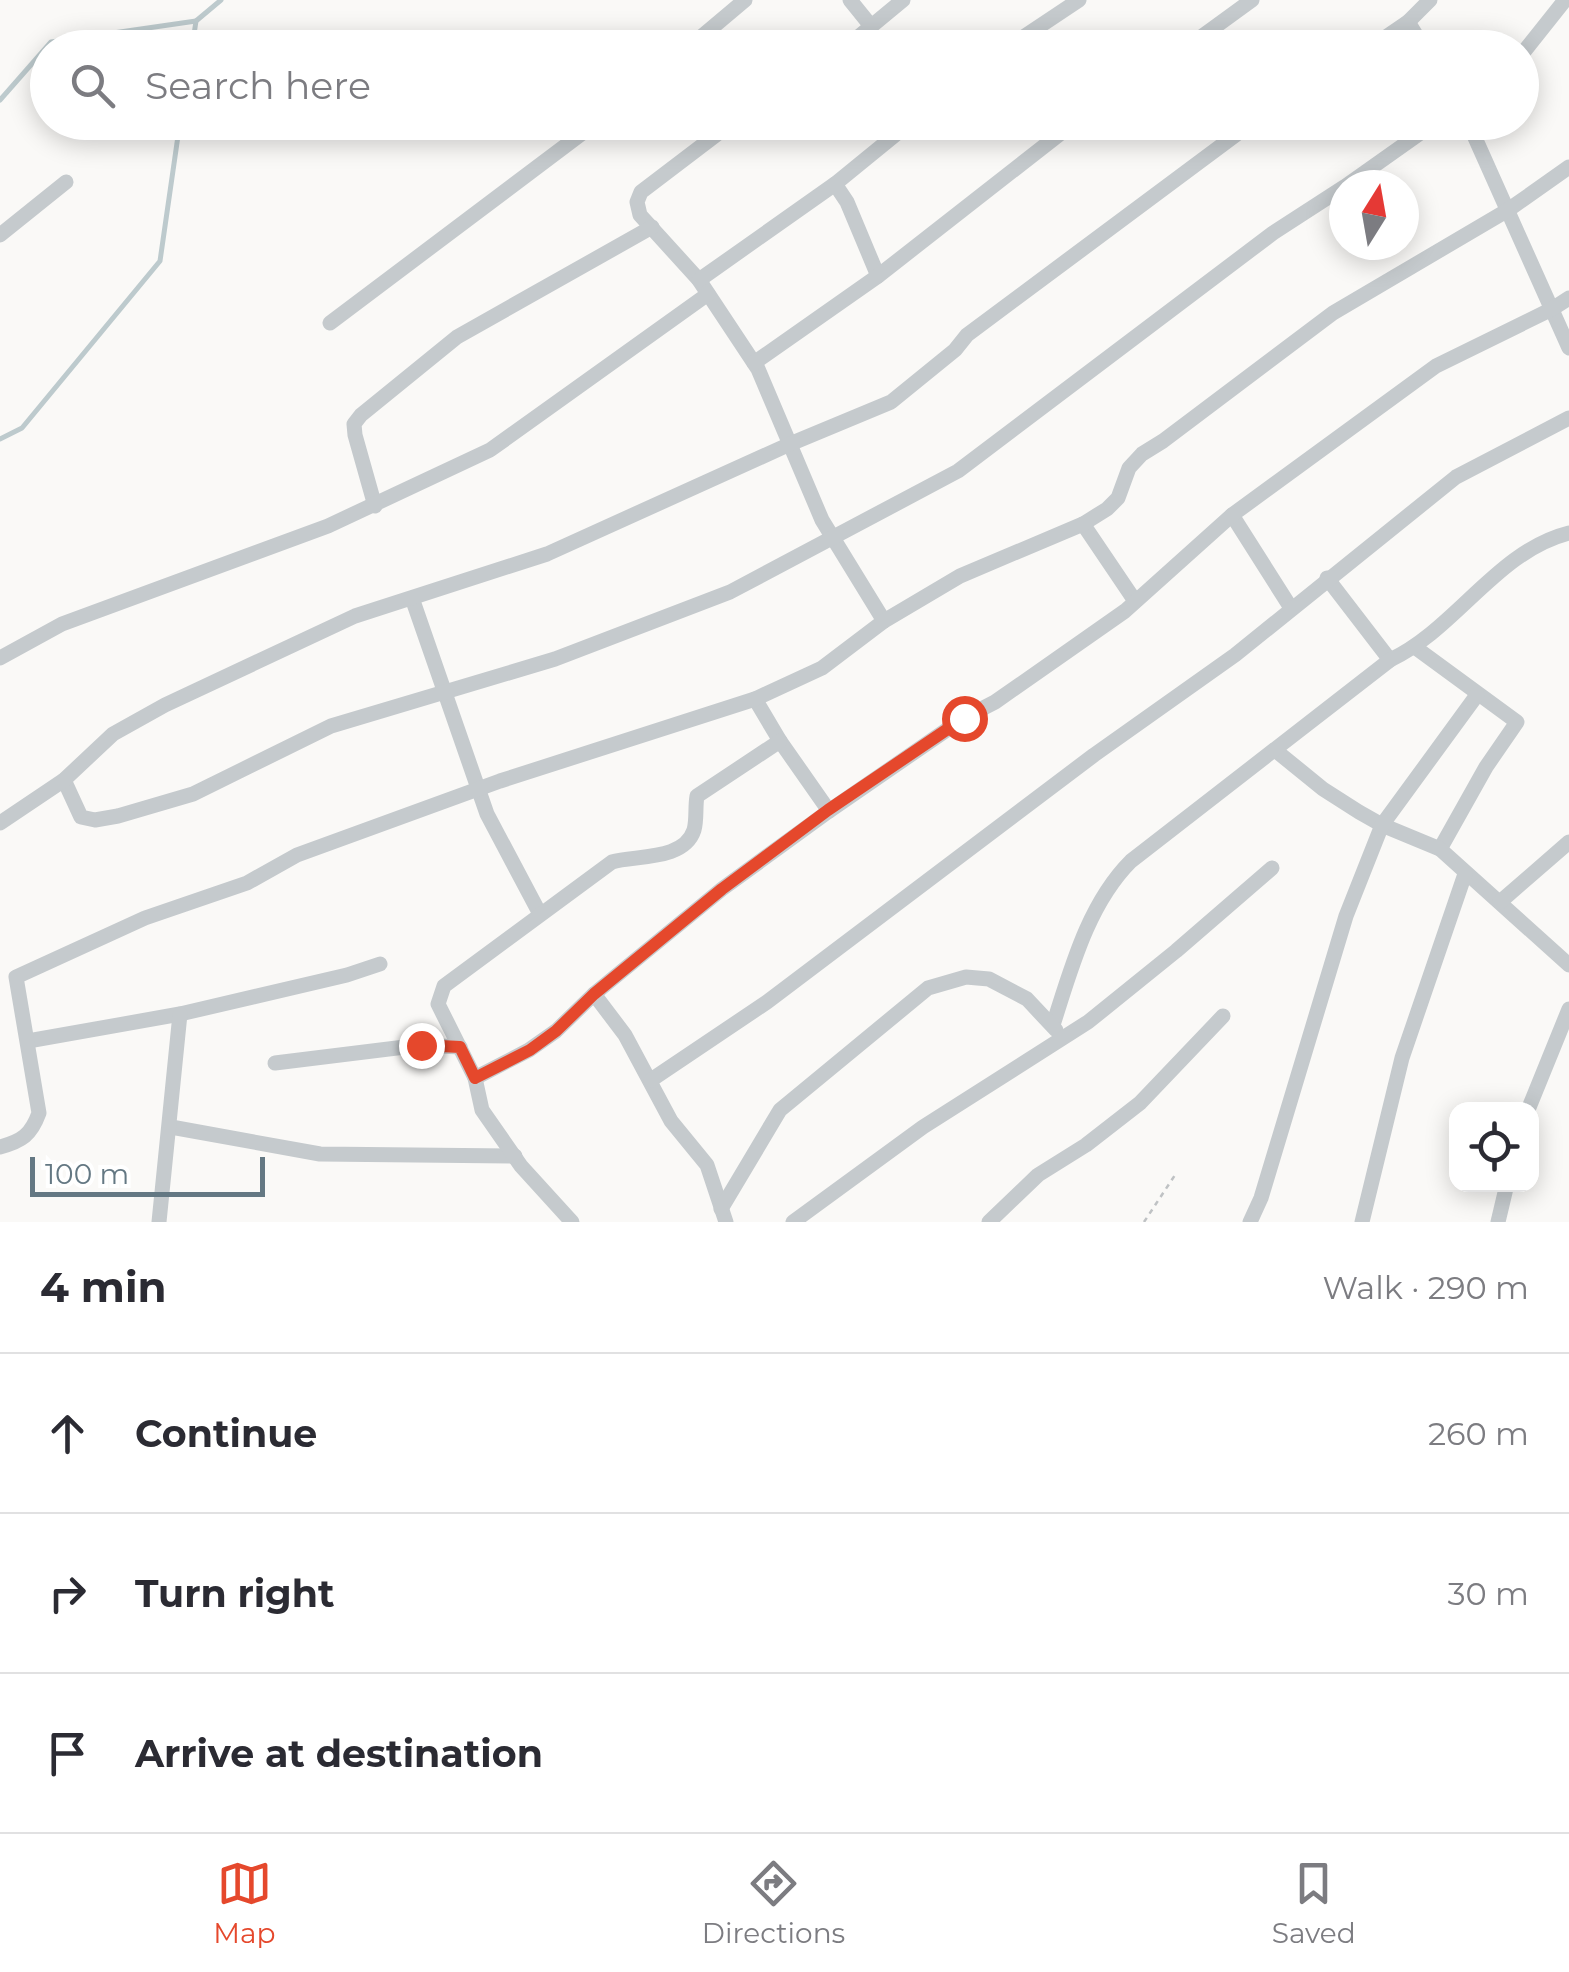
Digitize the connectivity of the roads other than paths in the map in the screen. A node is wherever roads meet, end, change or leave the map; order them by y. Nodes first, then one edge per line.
1 (745, 0) edge
2 (850, 0) edge
3 (902, 0) edge
4 (1079, 0) edge
5 (1252, 0) edge
6 (1430, 0) edge
7 (1565, 0) edge
8 (1408, 22) junction
9 (871, 26) junction
10 (709, 30) edge
11 (866, 30) edge
12 (1034, 30) edge
13 (1211, 30) edge
14 (1396, 30) edge
15 (1413, 30) edge
16 (1539, 33) edge
17 (573, 140) edge
18 (709, 140) edge
19 (889, 140) edge
20 (1052, 140) edge
21 (1229, 140) edge
22 (1411, 140) edge
23 (1476, 140) edge
24 (1569, 166) edge
25 (1368, 170) edge
26 (66, 182) dead end
27 (835, 184) junction
28 (1329, 197) edge
29 (1508, 210) junction
30 (652, 227) junction
31 (0, 235) edge
32 (878, 276) junction
33 (703, 287) junction
34 (1569, 298) edge
35 (1552, 310) junction
36 (330, 323) dead end
37 (1569, 348) edge
38 (754, 364) junction
39 (1569, 418) edge
40 (790, 444) junction
41 (376, 506) junction
42 (1232, 515) junction
43 (1083, 524) junction
44 (1569, 534) edge
45 (832, 538) junction
46 (1327, 578) junction
47 (412, 598) junction
48 (1136, 602) junction
49 (1291, 608) junction
50 (884, 621) junction
51 (1416, 648) junction
52 (0, 658) edge
53 (1390, 660) junction
54 (446, 692) junction
55 (1477, 695) junction
56 (755, 699) junction
57 (780, 741) junction
58 (1276, 750) junction
59 (64, 780) junction
60 (478, 789) junction
61 (828, 810) junction
62 (0, 824) edge
63 (1382, 825) junction
64 (1569, 842) edge
65 (1440, 849) junction
66 (1272, 868) dead end
67 (1466, 874) junction
68 (1500, 902) junction
69 (540, 914) junction
70 (380, 964) dead end
71 (1569, 965) edge
72 (8, 980) edge
73 (594, 994) junction
74 (180, 1014) junction
75 (1223, 1016) dead end
76 (1567, 1018) edge
77 (1057, 1031) junction
78 (28, 1041) junction
79 (460, 1047) junction
80 (275, 1063) dead end
81 (475, 1078) junction
82 (652, 1080) junction
83 (1531, 1102) edge
84 (171, 1127) junction
85 (0, 1147) edge
86 (514, 1156) junction
87 (1505, 1192) edge
88 (724, 1215) edge
89 (160, 1222) edge
90 (572, 1222) edge
91 (793, 1222) edge
92 (990, 1222) edge
93 (1250, 1222) edge
94 (1362, 1222) edge
95 (1498, 1222) edge

1 - 10 street
2 - 9 street
3 - 9 street
4 - 12 street
5 - 13 street
6 - 8 street
7 - 16 street
8 - 14 street
8 - 15 street
9 - 11 street
17 - 36 street
18 - 30 street
19 - 27 street
20 - 32 street
21 - 40 street
22 - 25 street
23 - 29 street
24 - 29 street
26 - 31 street
27 - 32 street
27 - 33 street
28 - 45 street
29 - 35 street
29 - 43 street
30 - 33 street
30 - 41 street
32 - 38 street
33 - 38 street
33 - 41 street
34 - 35 street
35 - 37 street
35 - 42 street
38 - 40 street
39 - 46 street
40 - 45 street
40 - 47 street
41 - 52 street
42 - 48 street
42 - 49 street
43 - 48 street
43 - 50 street
44 - 51 street
45 - 50 street
45 - 54 street
46 - 49 street
46 - 53 street
47 - 54 street
47 - 59 street
48 - 61 street
49 - 82 street
50 - 56 street
51 - 53 street
51 - 55 street
53 - 58 street
54 - 59 street
54 - 60 street
55 - 63 street
55 - 65 street
56 - 57 street
56 - 60 street
57 - 61 street
57 - 69 street
58 - 63 street
58 - 77 street
59 - 62 street
60 - 69 street
60 - 72 street
61 - 73 street
63 - 65 street
63 - 93 street
64 - 68 street
65 - 67 street
66 - 77 street
67 - 68 street
67 - 94 street
68 - 71 street
69 - 79 street
70 - 74 street
72 - 78 street
73 - 81 street
73 - 82 street
74 - 78 street
74 - 84 street
75 - 92 street
76 - 83 street
77 - 88 street
77 - 91 street
78 - 85 street
79 - 80 street
79 - 81 street
81 - 86 street
82 - 88 street
84 - 86 street
84 - 89 street
86 - 90 street
87 - 95 street

